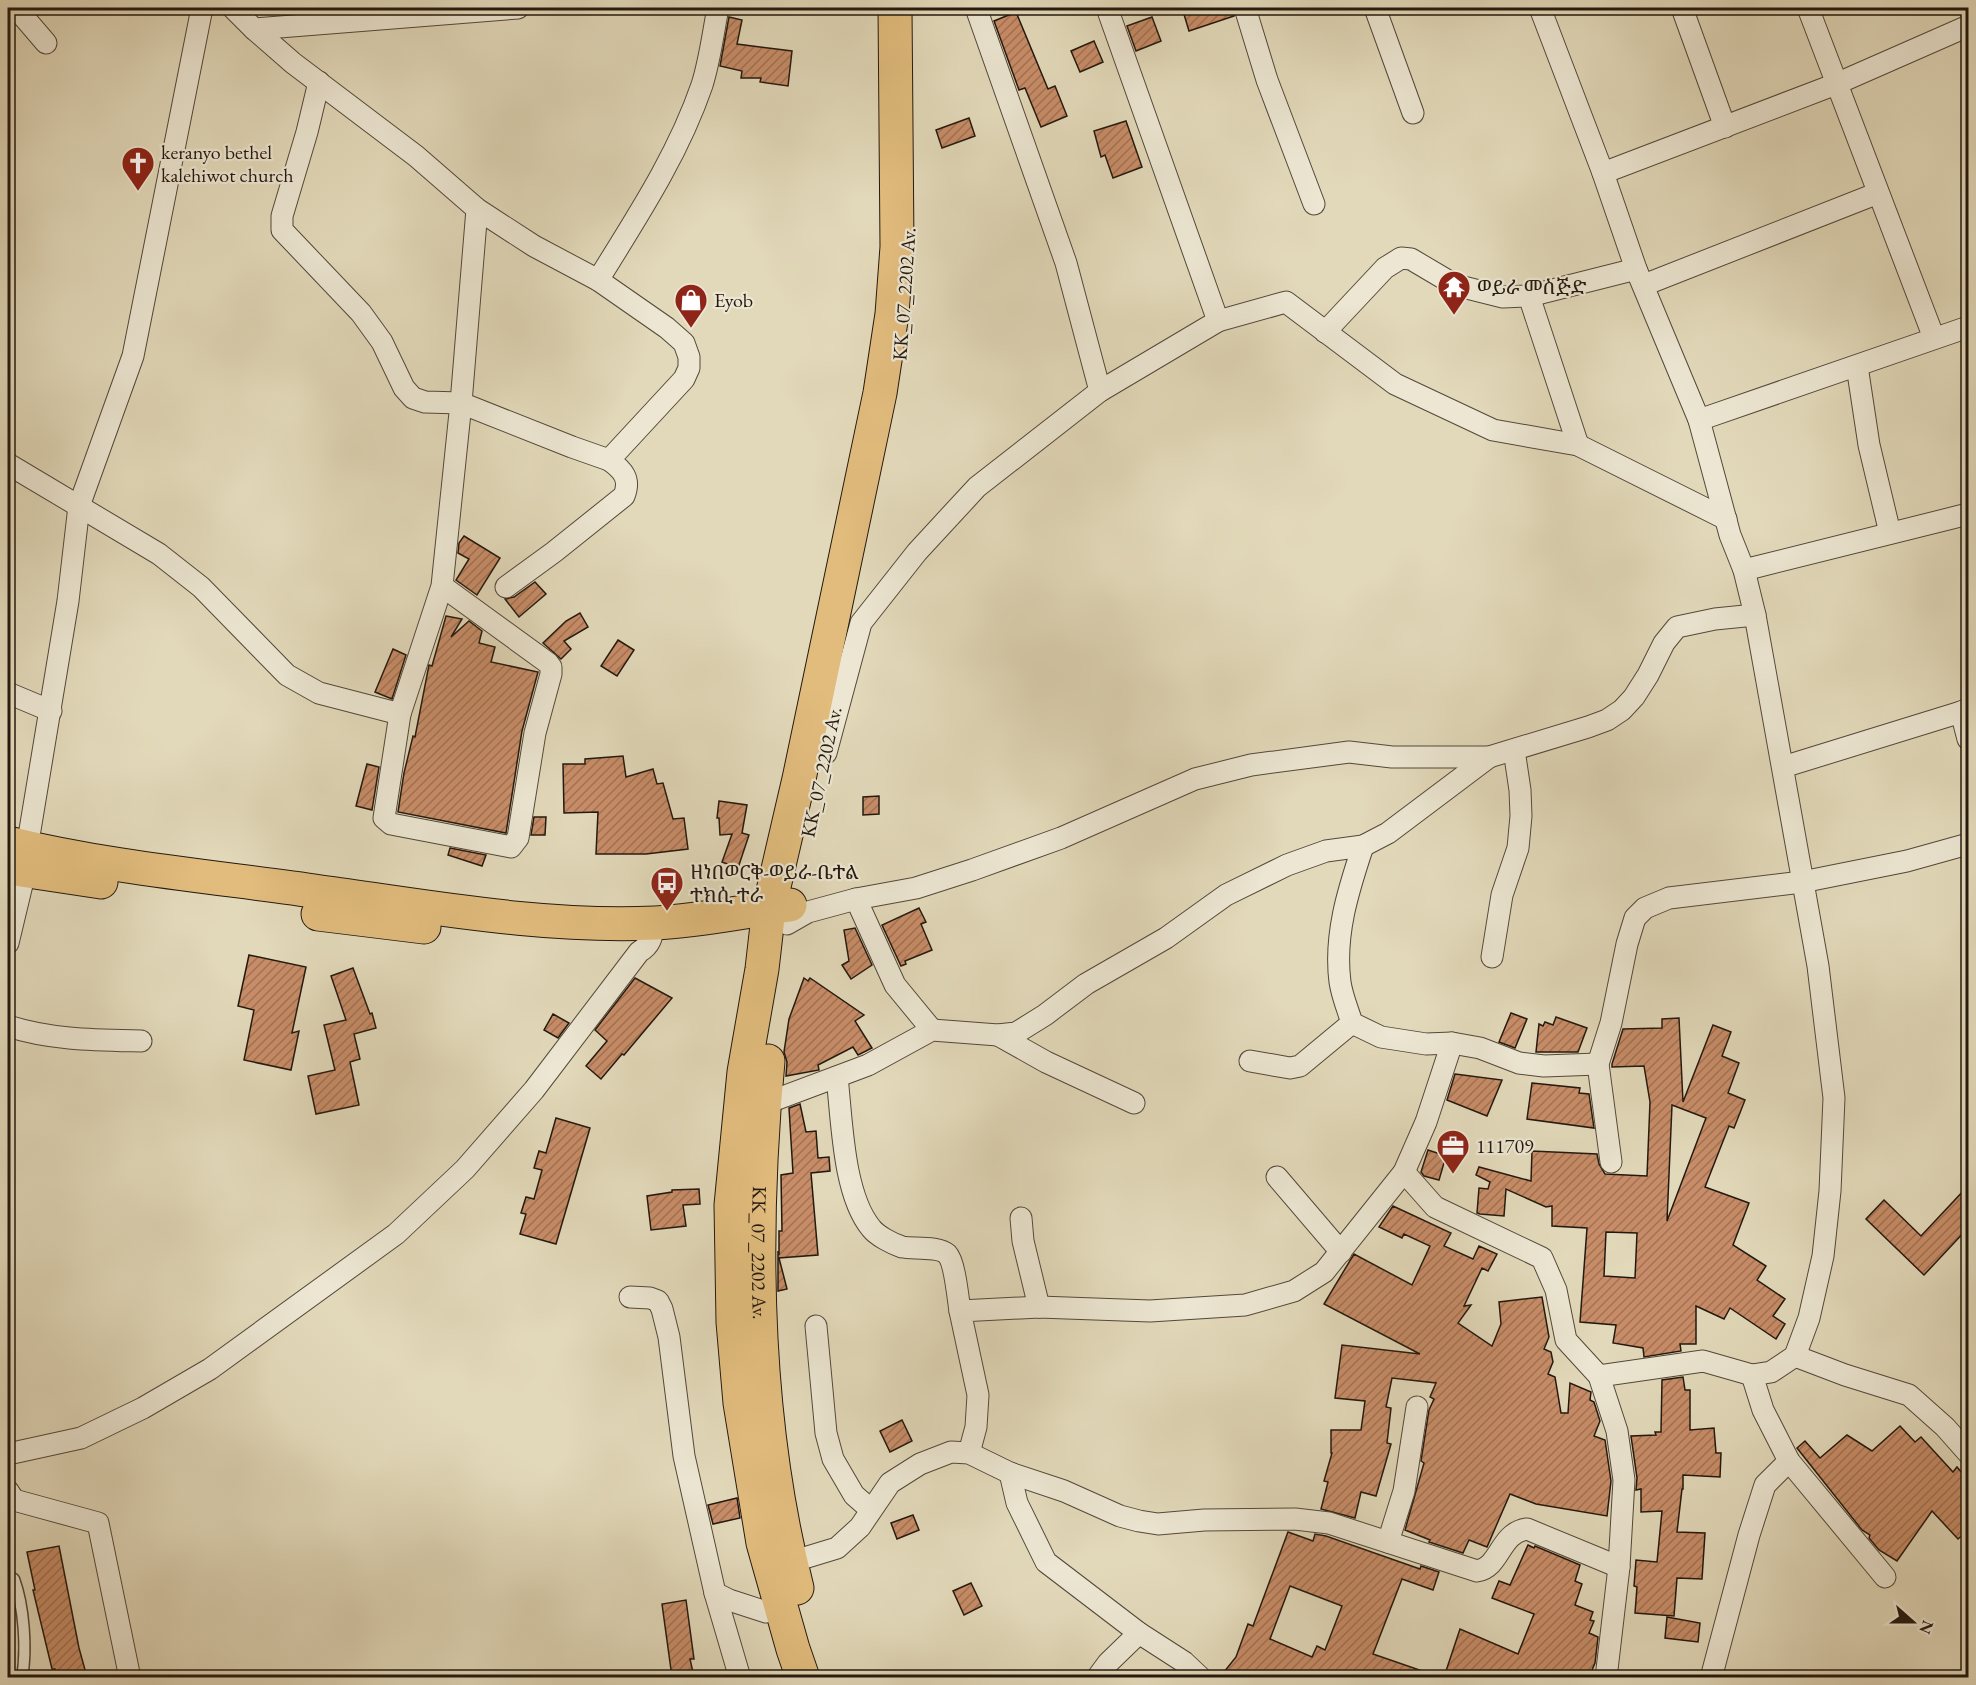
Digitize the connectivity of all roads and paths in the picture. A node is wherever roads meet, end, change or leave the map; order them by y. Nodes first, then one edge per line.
1 (16, 8) edge
2 (201, 8) edge
3 (233, 8) edge
4 (518, 8) edge
5 (718, 8) edge
6 (895, 8) edge
7 (907, 8) edge
8 (976, 8) edge
9 (1107, 8) edge
10 (1245, 8) edge
11 (1375, 8) edge
12 (1540, 8) edge
13 (1683, 8) edge
14 (1808, 8) edge
15 (362, 14) edge
16 (1968, 26) edge
17 (254, 29) junction
18 (46, 43) dead end
19 (319, 82) junction
20 (1836, 84) junction
21 (1413, 113) dead end
22 (1725, 127) junction
23 (1603, 173) junction
24 (1878, 193) junction
25 (1314, 204) dead end
26 (477, 209) junction
27 (1640, 277) junction
28 (598, 280) junction
29 (1529, 296) junction
30 (1218, 321) junction
31 (1968, 327) edge
32 (1325, 332) junction
33 (1935, 338) junction
34 (1857, 366) junction
35 (1100, 391) junction
36 (461, 403) junction
37 (1699, 420) junction
38 (1578, 445) junction
39 (609, 460) junction
40 (8, 464) edge
41 (79, 506) junction
42 (1968, 514) edge
43 (1726, 519) junction
44 (1890, 533) junction
45 (1744, 570) junction
46 (442, 586) junction
47 (506, 587) dead end
48 (1755, 615) junction
49 (8, 693) edge
50 (1965, 710) edge
51 (51, 711) junction
52 (400, 714) junction
53 (1968, 739) edge
54 (1514, 750) junction
55 (826, 753) junction
56 (1489, 757) junction
57 (1783, 767) junction
58 (1968, 844) edge
59 (1363, 846) junction
60 (17, 858) edge
61 (1802, 882) junction
62 (856, 899) junction
63 (784, 916) junction
64 (653, 932) junction
65 (8, 943) edge
66 (1492, 957) dead end
67 (1352, 1023) junction
68 (8, 1026) edge
69 (932, 1030) junction
70 (998, 1035) junction
71 (141, 1041) dead end
72 (1452, 1043) junction
73 (1250, 1061) dead end
74 (1598, 1064) junction
75 (837, 1077) junction
76 (1134, 1103) dead end
77 (764, 1104) junction
78 (1611, 1162) dead end
79 (1404, 1172) junction
80 (1277, 1177) dead end
81 (1021, 1218) dead end
82 (1341, 1252) junction
83 (630, 1297) dead end
84 (1039, 1307) junction
85 (960, 1311) junction
86 (816, 1326) dead end
87 (1795, 1356) junction
88 (1752, 1375) junction
89 (1599, 1376) junction
90 (1416, 1407) dead end
91 (1968, 1453) edge
92 (8, 1454) edge
93 (969, 1454) junction
94 (1789, 1461) junction
95 (1010, 1473) junction
96 (10, 1496) edge
97 (870, 1509) junction
98 (1388, 1542) junction
99 (790, 1562) junction
100 (1619, 1567) junction
101 (8, 1576) edge
102 (1885, 1577) dead end
103 (715, 1593) junction
104 (781, 1609) junction
105 (1139, 1633) junction
106 (22, 1677) edge
107 (130, 1677) edge
108 (740, 1677) edge
109 (803, 1677) edge
110 (821, 1677) edge
111 (1097, 1677) edge
112 (1201, 1677) edge
113 (1606, 1677) edge
114 (1711, 1677) edge

1 - 18 street
2 - 41 street
3 - 17 street
4 - 15 street
5 - 28 street
6 - 63 main road
7 - 55 main road, KK_07_2202 Av.
8 - 35 street
9 - 30 street
10 - 25 street
11 - 21 street
12 - 23 street
13 - 22 street
14 - 20 street
15 - 17 street
16 - 20 street
17 - 19 street
19 - 26 street
19 - 36 street
20 - 22 street
20 - 24 street
22 - 23 street
23 - 27 street
24 - 27 street
24 - 33 street
26 - 28 street
26 - 36 street
27 - 29 street
27 - 37 street
28 - 39 street
29 - 32 street
29 - 38 street
30 - 32 street
30 - 35 street
31 - 33 street
32 - 38 street
33 - 34 street
34 - 37 street
34 - 44 street
35 - 55 street
36 - 39 street
36 - 46 street
37 - 43 street
38 - 43 street
39 - 47 street
40 - 41 street
41 - 51 street
41 - 52 street
42 - 44 street
43 - 45 street
44 - 45 street
45 - 48 street
46 - 52 street
46 - 52 street
48 - 54 street
48 - 57 street
49 - 51 street
50 - 53 street
50 - 57 street
51 - 60 street
54 - 56 street
54 - 66 street
55 - 63 main road, KK_07_2202 Av.
56 - 59 street
56 - 62 street
57 - 61 street
58 - 61 street
59 - 67 street
59 - 70 street
60 - 64 main road
60 - 65 street
61 - 74 street
61 - 87 street
62 - 63 street
62 - 69 street
63 - 64 main road
63 - 77 main road, KK_07_2202 Av.
63 - 104 main road
64 - 92 street
67 - 72 street
67 - 73 street
68 - 71 street
69 - 70 street
69 - 75 street
70 - 76 street
72 - 74 street
72 - 79 street
74 - 78 street
75 - 77 street
75 - 85 street
77 - 99 main road, KK_07_2202 Av.
79 - 82 street
79 - 89 street
80 - 82 street
81 - 84 street
82 - 84 street
83 - 103 street
84 - 85 street
85 - 93 street
86 - 97 street
87 - 88 street
87 - 91 street
88 - 89 street
88 - 94 street
89 - 100 street
90 - 98 street
93 - 95 street
93 - 97 street
94 - 102 street
94 - 114 street
95 - 98 street
95 - 105 street
96 - 107 street
97 - 99 street
98 - 100 street
99 - 110 main road, KK_07_2202 Av.
100 - 113 street
101 - 106 lane
103 - 104 street
103 - 108 street
104 - 109 main road
105 - 111 street
105 - 112 street

